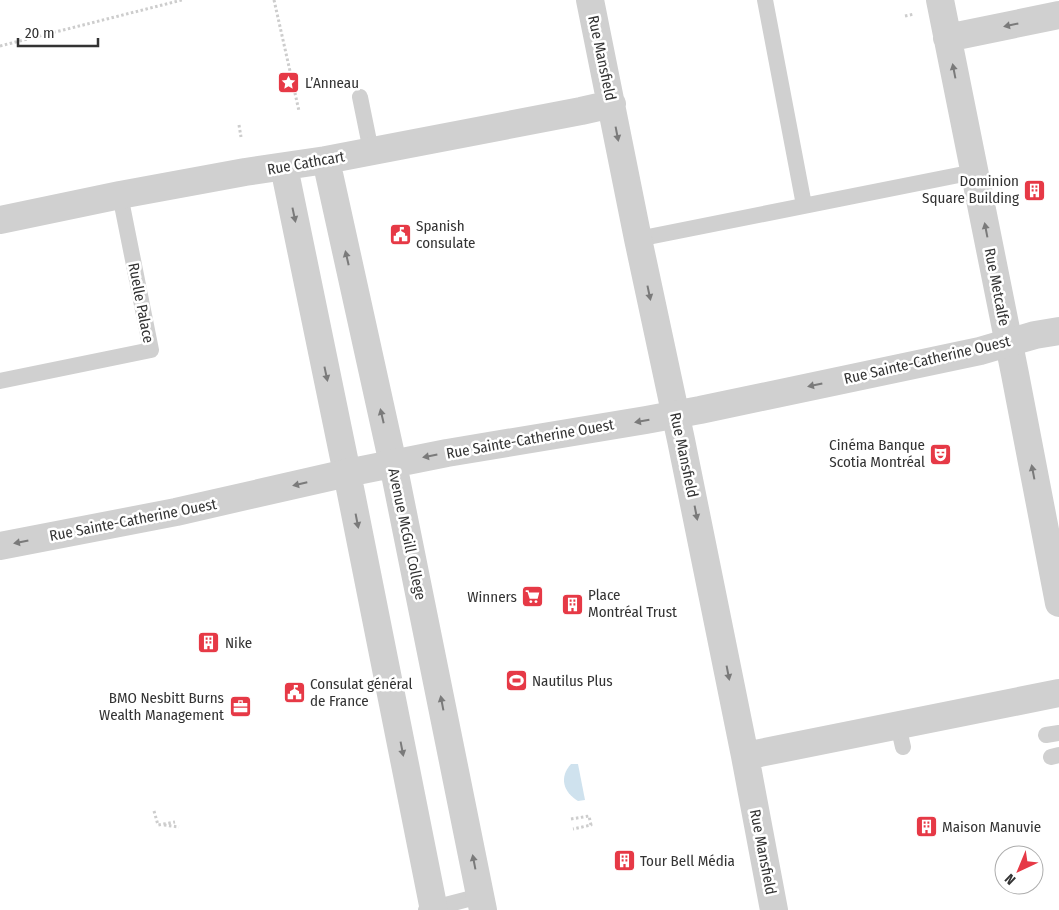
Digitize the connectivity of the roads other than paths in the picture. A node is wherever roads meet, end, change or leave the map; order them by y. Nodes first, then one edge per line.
1 (590, 0) edge
2 (765, 0) edge
3 (940, 0) edge
4 (1059, 15) edge
5 (947, 38) junction
6 (360, 97) dead end
7 (612, 104) junction
8 (371, 151) junction
9 (326, 160) junction
10 (284, 167) junction
11 (974, 172) junction
12 (120, 195) junction
13 (804, 205) junction
14 (0, 220) edge
15 (638, 239) junction
16 (1059, 331) edge
17 (1008, 342) junction
18 (0, 381) edge
19 (675, 414) junction
20 (393, 464) junction
21 (347, 473) junction
22 (1053, 539) edge
23 (0, 546) edge
24 (1059, 603) edge
25 (1059, 693) edge
26 (744, 756) junction
27 (482, 903) edge
28 (431, 909) edge
29 (774, 910) edge

1 - 7 street, Rue Mansfield
2 - 13 lane
3 - 5 street, Rue Metcalfe
4 -> 5 street
11 -> 5 street, Rue Metcalfe
6 - 8 lane
7 - 8 street, Rue Cathcart
7 -> 15 street, Rue Mansfield
8 - 9 street, Rue Cathcart
9 - 10 street, Rue Cathcart
20 -> 9 street, Avenue McGill College
10 - 12 street, Rue Cathcart
10 -> 21 street
11 - 13 lane
17 -> 11 street, Rue Metcalfe
12 - 14 street, Rue Cathcart
12 - 18 lane, Ruelle Palace
13 - 15 lane
15 -> 19 street, Rue Mansfield
16 - 17 street, Rue Sainte-Catherine Ouest
17 -> 19 street, Rue Sainte-Catherine Ouest
22 -> 17 street, Rue Metcalfe
19 -> 20 street, Rue Sainte-Catherine Ouest
19 -> 26 street, Rue Mansfield
20 - 21 street, Rue Sainte-Catherine Ouest
27 -> 20 street, Avenue McGill College
21 -> 23 street, Rue Sainte-Catherine Ouest
21 -> 28 street
22 - 24 street, Rue Metcalfe
25 - 26 street
26 - 29 street, Rue Mansfield
27 - 28 lane

